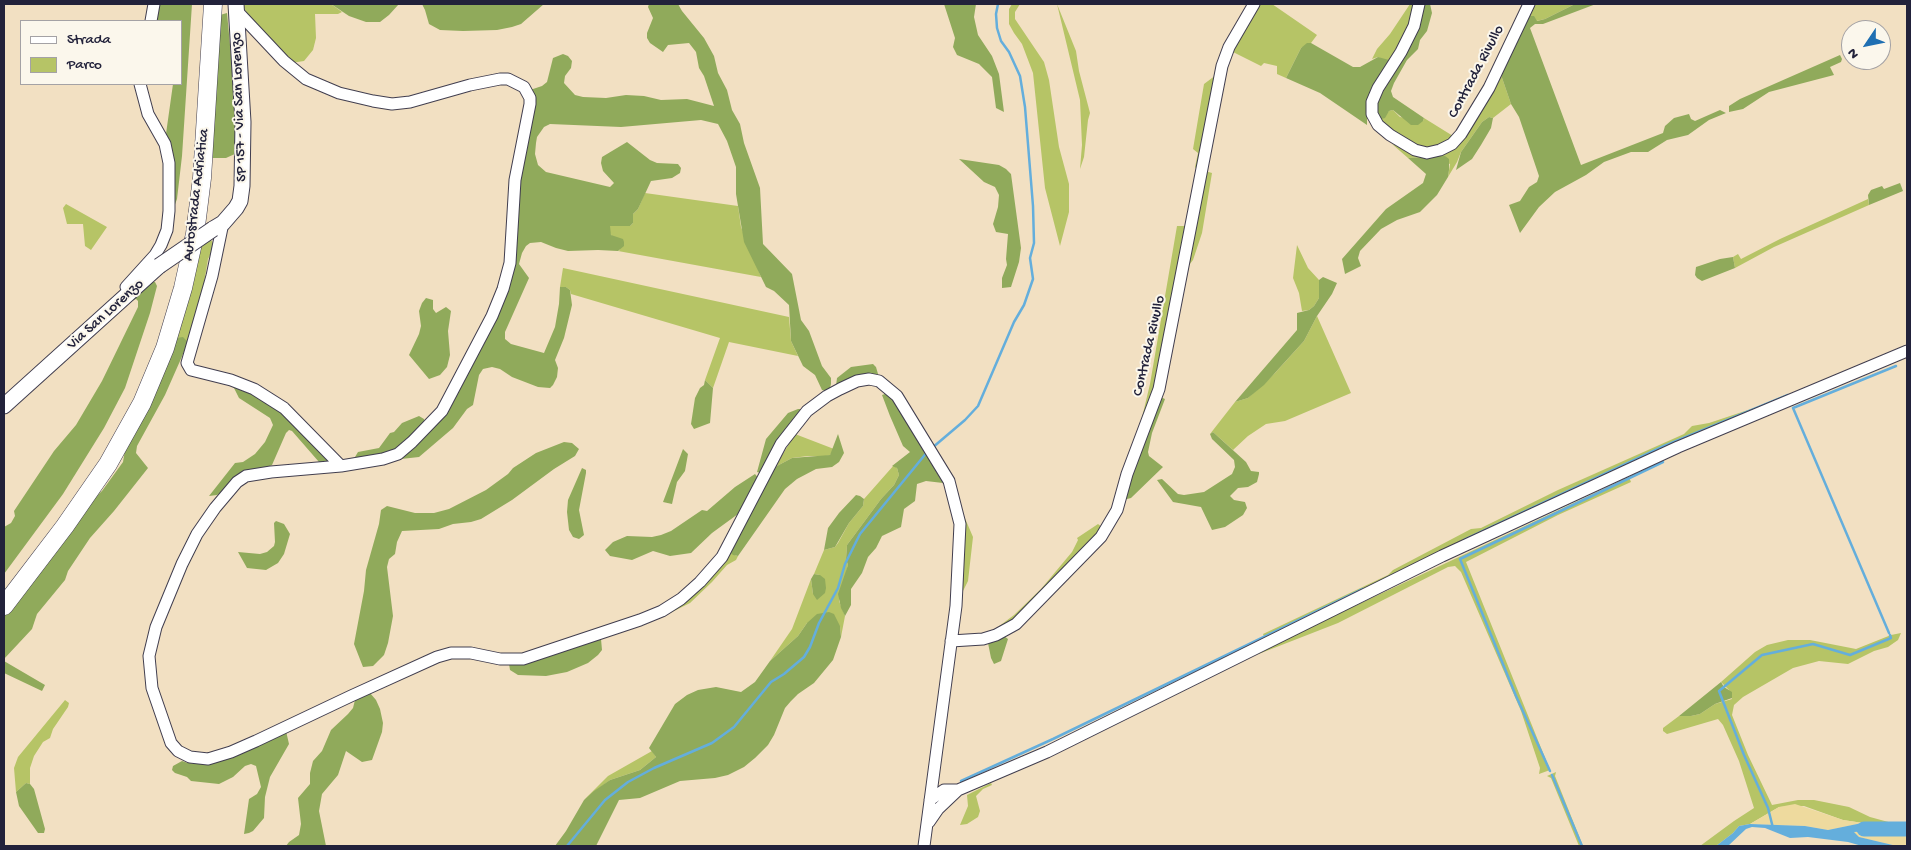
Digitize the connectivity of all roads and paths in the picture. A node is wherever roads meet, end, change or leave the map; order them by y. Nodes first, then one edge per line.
1 (154, 4) edge
2 (202, 4) edge
3 (213, 4) edge
4 (1254, 4) edge
5 (1418, 4) edge
6 (1529, 4) edge
7 (236, 8) edge
8 (151, 20) edge
9 (140, 85) edge
10 (218, 226) junction
11 (112, 310) junction
12 (1907, 351) edge
13 (4, 406) edge
14 (341, 466) junction
15 (4, 588) edge
16 (4, 606) edge
17 (951, 641) junction
18 (934, 773) junction
19 (953, 792) junction
20 (930, 800) junction
21 (927, 824) junction
22 (924, 846) edge

1 - 8 street
2 - 15 highway, Autostrada Adriatica
3 - 16 highway, Autostrada Adriatica
4 - 17 street, Contrada Rivullo
5 - 6 street, Contrada Rivullo
7 - 10 main road, SP 157 - Via San Lorenzo
7 - 14 street
9 - 11 street
10 - 11 main road, Via San Lorenzo, bridge
10 - 14 street
11 - 13 main road, Via San Lorenzo
12 - 19 street
14 - 17 street
17 - 18 street
18 - 19 street
18 - 20 street
19 - 20 street
19 - 21 street
20 - 21 street
21 - 22 street

